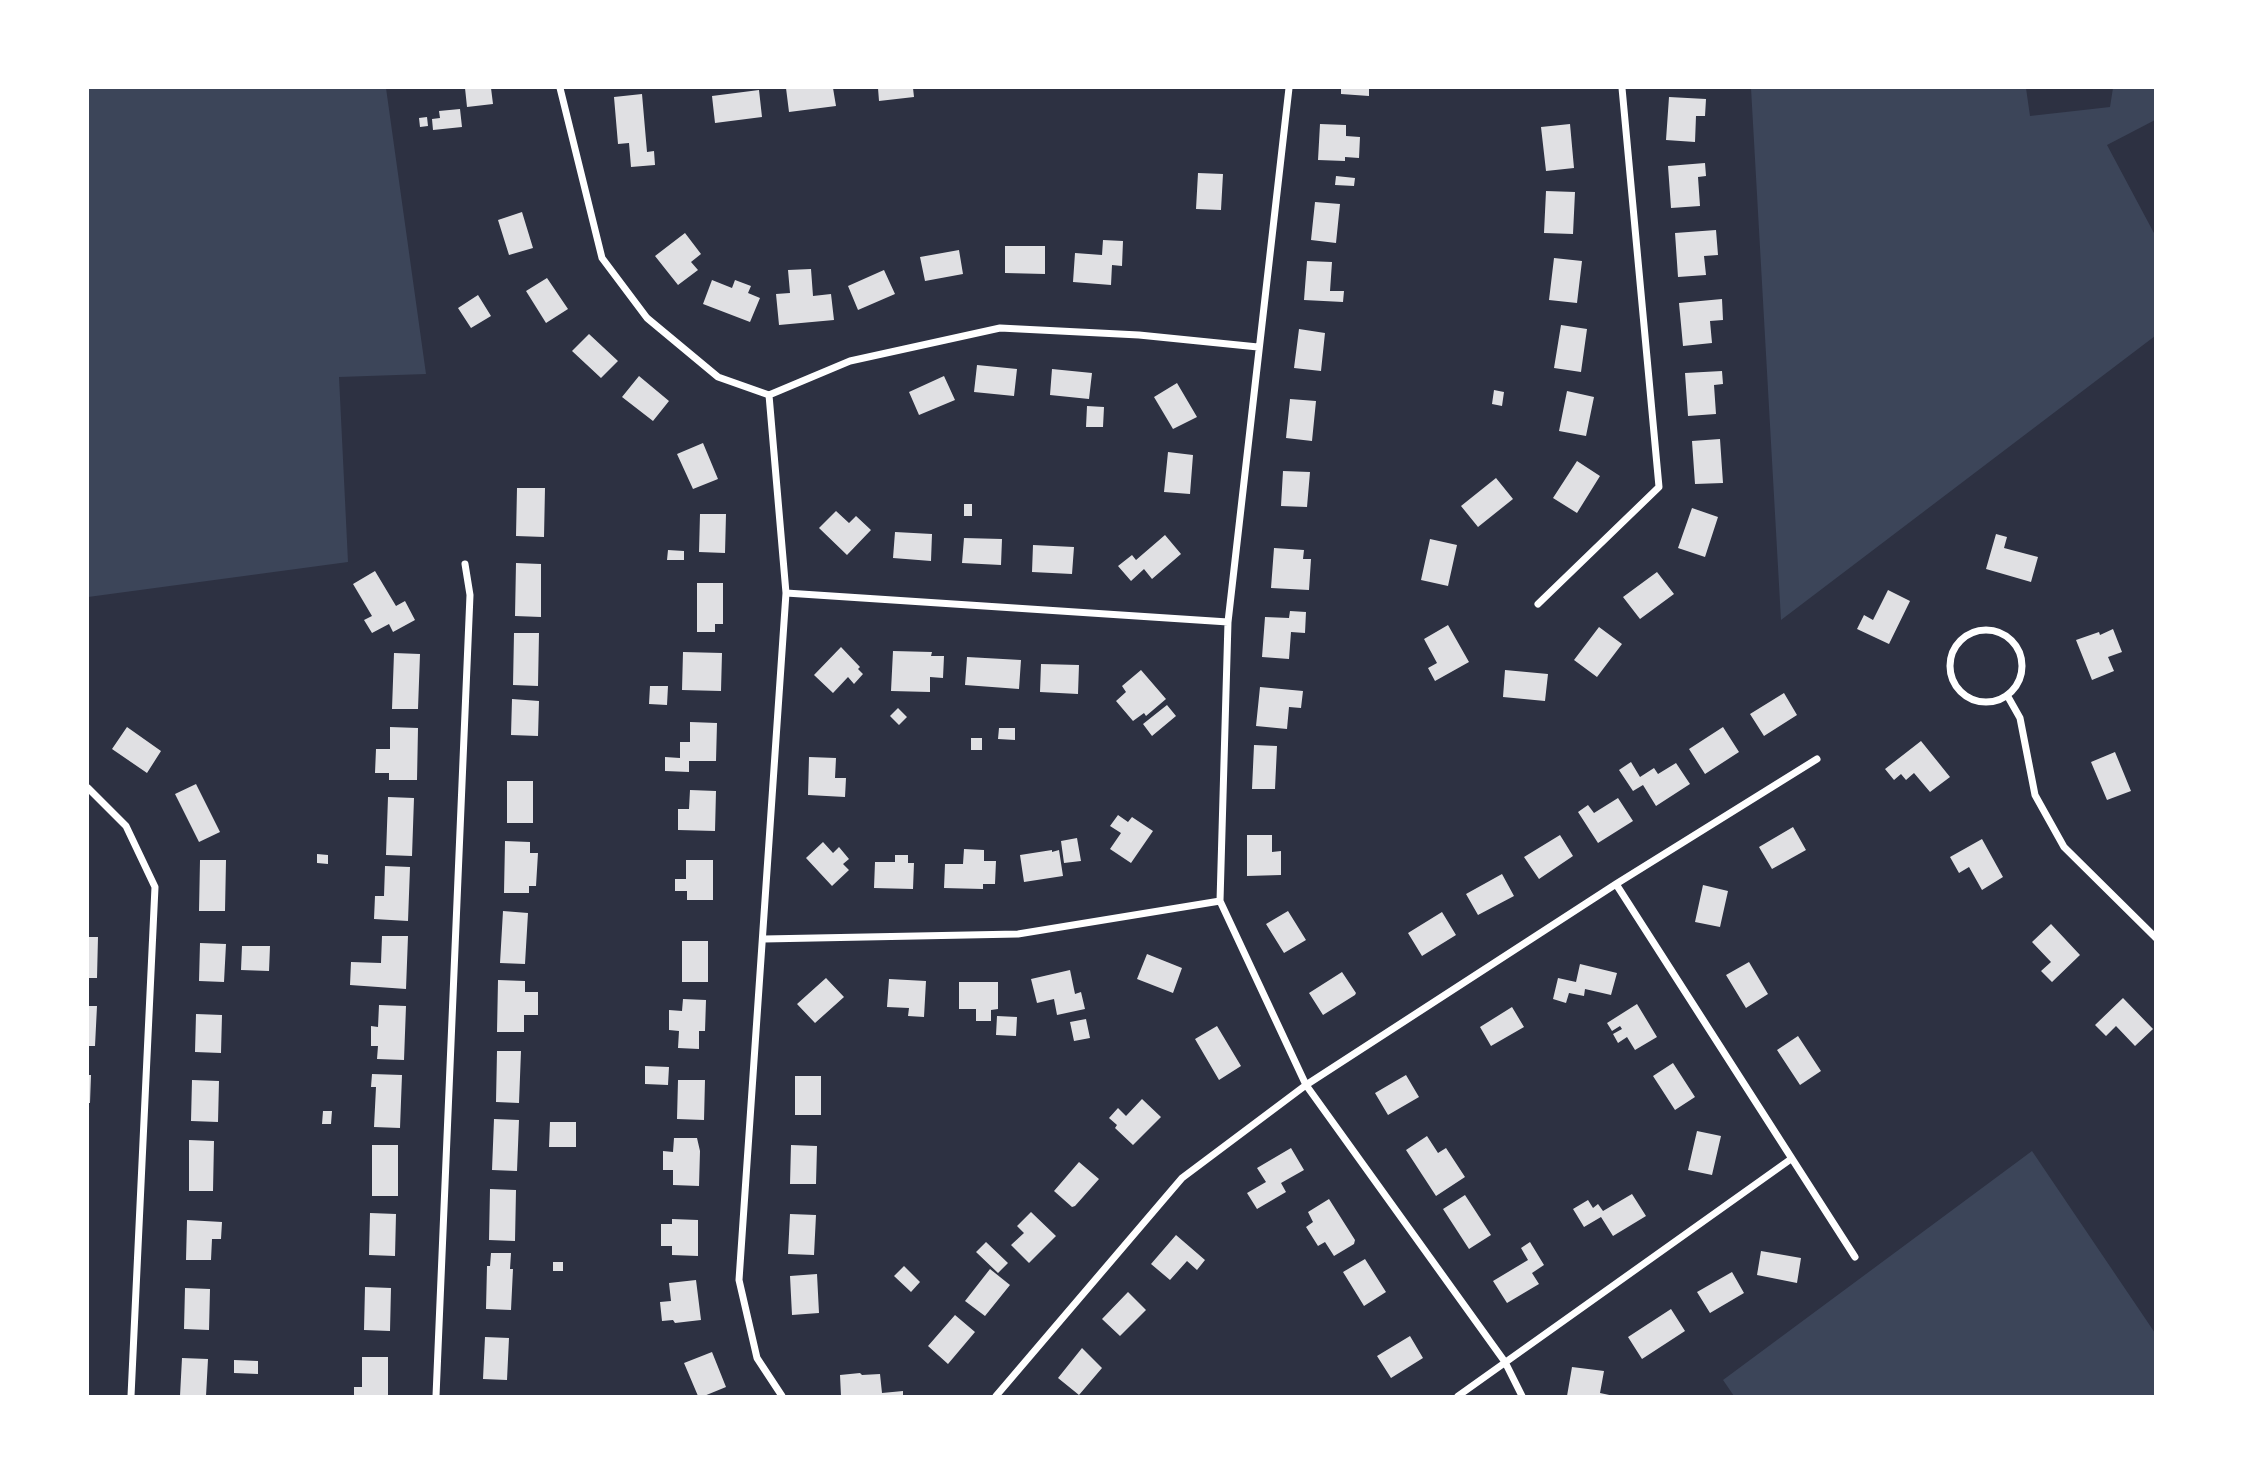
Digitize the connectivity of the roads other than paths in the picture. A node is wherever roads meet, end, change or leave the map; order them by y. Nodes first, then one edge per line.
1 (560, 88) edge
2 (1289, 88) edge
3 (1622, 88) edge
4 (1258, 347) junction
5 (769, 395) junction
6 (466, 564) dead end
7 (786, 593) junction
8 (1538, 604) dead end
9 (1228, 622) junction
10 (2007, 695) junction
11 (1817, 759) dead end
12 (88, 788) edge
13 (1616, 884) junction
14 (1220, 901) junction
15 (2155, 938) edge
16 (764, 939) junction
17 (1306, 1085) junction
18 (1791, 1159) junction
19 (1855, 1257) dead end
20 (1505, 1362) junction
21 (131, 1396) edge
22 (436, 1396) edge
23 (782, 1396) edge
24 (996, 1396) edge
25 (1458, 1396) edge
26 (1522, 1396) edge

1 - 5 street
2 - 4 street
3 - 8 street
4 - 5 street
4 - 9 street
5 - 7 street
6 - 22 street
7 - 9 street
7 - 16 street
9 - 14 street
10 - 10 street
10 - 15 street
11 - 13 street
12 - 21 street
13 - 17 street
13 - 18 street
14 - 16 street
14 - 17 street
16 - 23 street
17 - 20 street
17 - 24 street
18 - 19 street
18 - 20 street
20 - 25 street
20 - 26 street

